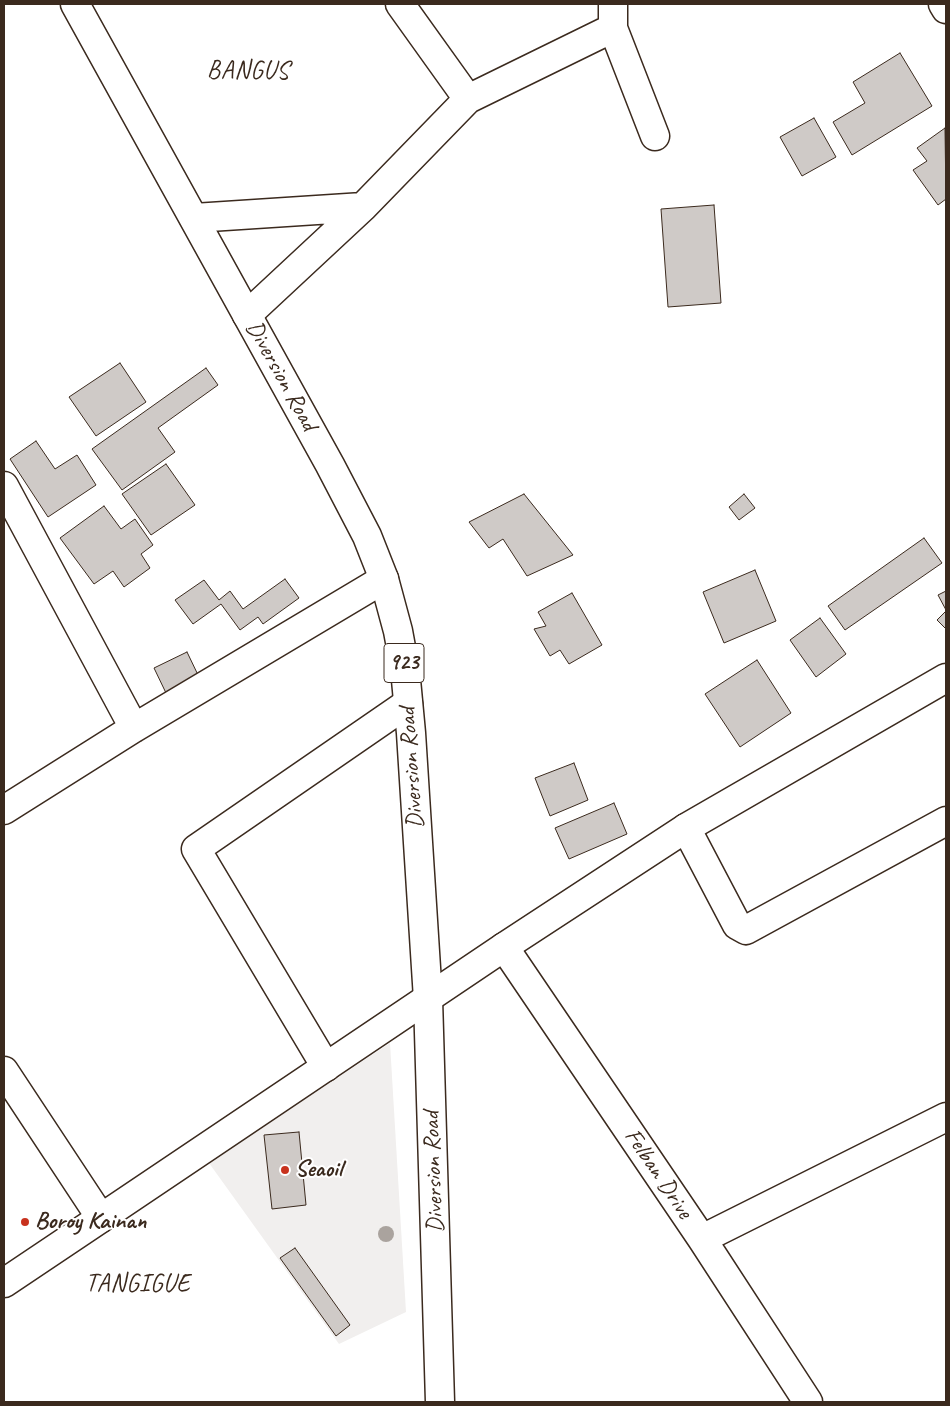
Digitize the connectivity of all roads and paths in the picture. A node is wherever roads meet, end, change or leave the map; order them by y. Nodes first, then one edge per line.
1 (75, 4) edge
2 (400, 4) edge
3 (943, 4) edge
4 (946, 9) edge
5 (613, 16) edge
6 (468, 99) junction
7 (654, 136) dead end
8 (363, 207) junction
9 (194, 218) junction
10 (247, 315) junction
11 (4, 486) edge
12 (384, 579) junction
13 (946, 678) edge
14 (408, 703) junction
15 (134, 728) junction
16 (4, 810) edge
17 (946, 822) edge
18 (686, 828) junction
19 (504, 948) junction
20 (428, 999) junction
21 (326, 1067) junction
22 (4, 1071) edge
23 (946, 1118) edge
24 (101, 1218) junction
25 (702, 1239) junction
26 (4, 1284) edge
27 (440, 1402) edge
28 (808, 1402) edge

1 - 9 main road, Diversion Road / 923
2 - 6 main road
3 - 4 main road
5 - 6 main road
5 - 7 main road
6 - 8 main road
8 - 9 main road
8 - 10 main road
9 - 10 main road, Diversion Road / 923
10 - 12 main road, Diversion Road / 923
11 - 15 main road
12 - 14 main road, Diversion Road / 923
12 - 15 main road
13 - 18 main road
14 - 20 main road, Diversion Road / 923
14 - 21 main road
15 - 16 main road
17 - 18 main road
18 - 19 main road
19 - 20 main road
19 - 25 main road, Felban Drive
20 - 21 main road
20 - 27 main road, Diversion Road / 923
21 - 24 main road
22 - 24 main road
23 - 25 main road
24 - 26 main road
25 - 28 main road, Felban Drive

